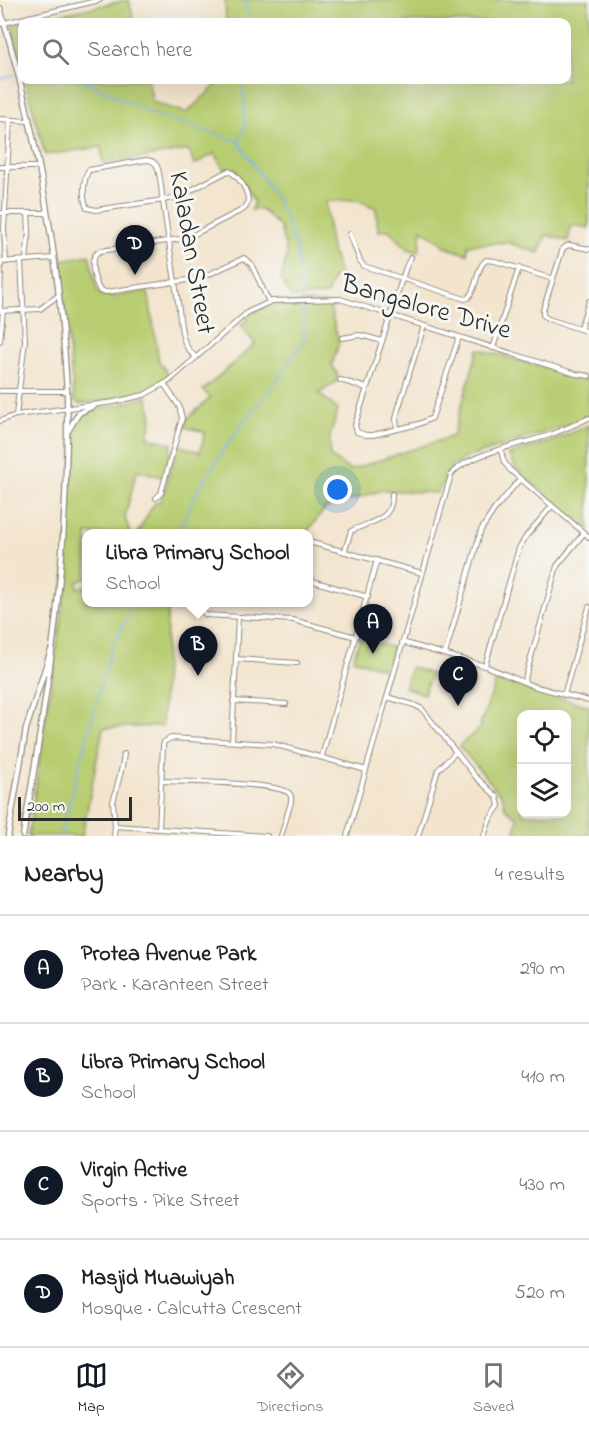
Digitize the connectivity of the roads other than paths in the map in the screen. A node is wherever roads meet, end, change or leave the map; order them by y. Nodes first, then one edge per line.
1 (100, 0) edge
2 (0, 8) edge
3 (23, 18) edge
4 (18, 19) edge
5 (2, 23) edge
6 (18, 79) edge
7 (19, 84) edge
8 (0, 119) edge
9 (10, 120) junction
10 (30, 121) junction
11 (0, 167) edge
12 (8, 167) junction
13 (39, 167) junction
14 (163, 200) junction
15 (2, 213) edge
16 (28, 213) junction
17 (48, 213) junction
18 (350, 234) dead end
19 (169, 240) junction
20 (589, 249) edge
21 (411, 257) dead end
22 (55, 258) junction
23 (24, 260) junction
24 (2, 262) edge
25 (519, 268) junction
26 (402, 279) junction
27 (553, 279) junction
28 (175, 282) junction
29 (59, 295) junction
30 (589, 301) edge
31 (269, 302) junction
32 (24, 310) junction
33 (1, 311) edge
34 (390, 315) junction
35 (424, 326) junction
36 (580, 330) junction
37 (589, 332) edge
38 (459, 337) junction
39 (342, 338) dead end
40 (0, 341) edge
41 (382, 341) junction
42 (493, 348) junction
43 (196, 358) junction
44 (589, 375) edge
45 (340, 380) dead end
46 (164, 384) junction
47 (367, 388) junction
48 (0, 391) edge
49 (19, 391) junction
50 (67, 391) junction
51 (95, 405) junction
52 (67, 408) junction
53 (16, 415) junction
54 (589, 418) edge
55 (0, 421) edge
56 (398, 429) junction
57 (67, 433) junction
58 (501, 450) junction
59 (520, 479) junction
60 (392, 494) dead end
61 (156, 498) dead end
62 (552, 506) junction
63 (584, 533) junction
64 (589, 537) edge
65 (313, 543) edge
66 (345, 550) junction
67 (377, 560) junction
68 (422, 573) junction
69 (313, 581) edge
70 (368, 597) junction
71 (201, 607) edge
72 (589, 607) edge
73 (238, 617) junction
74 (356, 637) junction
75 (54, 641) junction
76 (402, 642) junction
77 (445, 654) junction
78 (236, 659) junction
79 (297, 663) dead end
80 (485, 666) junction
81 (524, 682) junction
82 (564, 695) junction
83 (387, 697) junction
84 (233, 701) junction
85 (589, 701) edge
86 (286, 704) dead end
87 (232, 741) junction
88 (456, 752) junction
89 (124, 754) dead end
90 (322, 756) junction
91 (366, 770) junction
92 (162, 781) junction
93 (114, 826) junction
94 (159, 829) junction
95 (8, 836) edge
96 (23, 836) edge
97 (114, 836) edge
98 (267, 836) edge
99 (281, 836) edge
100 (347, 836) edge
101 (418, 836) edge
102 (484, 836) edge

1 - 3 street
2 - 5 main road
4 - 5 street
5 - 6 main road
7 - 10 main road
8 - 9 street
9 - 10 street
9 - 12 street
10 - 13 main road
11 - 12 street
12 - 13 street
12 - 15 street
13 - 17 main road
14 - 14 street, Kaladan Street
14 - 19 street, Kaladan Street
14 - 19 street
15 - 16 street
15 - 24 street
16 - 17 street
16 - 23 street
17 - 22 main road
18 - 26 street
19 - 28 street, Kaladan Street
19 - 28 street
20 - 27 street
21 - 26 street
22 - 23 street
22 - 29 main road
23 - 24 street
23 - 32 street
24 - 33 street
25 - 26 street
25 - 27 street
25 - 42 street
26 - 34 street
27 - 36 street
28 - 31 street
28 - 43 street, Kaladan Street
29 - 32 street
29 - 50 main road
30 - 36 street
31 - 34 street, Bangalore Drive
31 - 43 street, Bangalore Drive
32 - 33 street
32 - 49 street
33 - 40 street
34 - 35 street, Bangalore Drive
34 - 41 street
35 - 38 street, Bangalore Drive
35 - 56 street
36 - 37 street
38 - 42 street, Bangalore Drive
38 - 56 street
39 - 41 street
41 - 47 street
42 - 44 street, Bangalore Drive
43 - 46 street, Bangalore Drive
45 - 47 street
46 - 51 street, Bangalore Drive
46 - 61 street
47 - 56 street
48 - 49 street
49 - 50 street
49 - 53 street
50 - 52 main road
51 - 52 street, Bangalore Drive
51 - 57 main road
52 - 53 street, Bangalore Drive
52 - 57 main road
53 - 55 street, Bangalore Drive
54 - 58 street
57 - 75 main road
58 - 59 street
58 - 68 street
59 - 62 street
59 - 77 street
60 - 66 street
62 - 63 street
62 - 80 street
63 - 64 street
63 - 81 street
65 - 66 street
66 - 67 street
67 - 68 street
67 - 70 street
68 - 76 street
69 - 70 street
70 - 74 street
71 - 73 street
72 - 82 street
73 - 74 street
73 - 78 street
74 - 90 street
75 - 95 main road
75 - 96 main road
76 - 77 street
76 - 83 street
77 - 80 street
78 - 79 street
78 - 84 street
80 - 81 street
81 - 82 street
82 - 85 street
83 - 88 street
83 - 91 street
84 - 86 street
84 - 87 street
87 - 90 street
87 - 92 street
88 - 101 street
88 - 102 street
89 - 93 street
90 - 91 street
91 - 100 street
92 - 94 street
92 - 99 street
93 - 94 street
93 - 97 street
94 - 98 street

